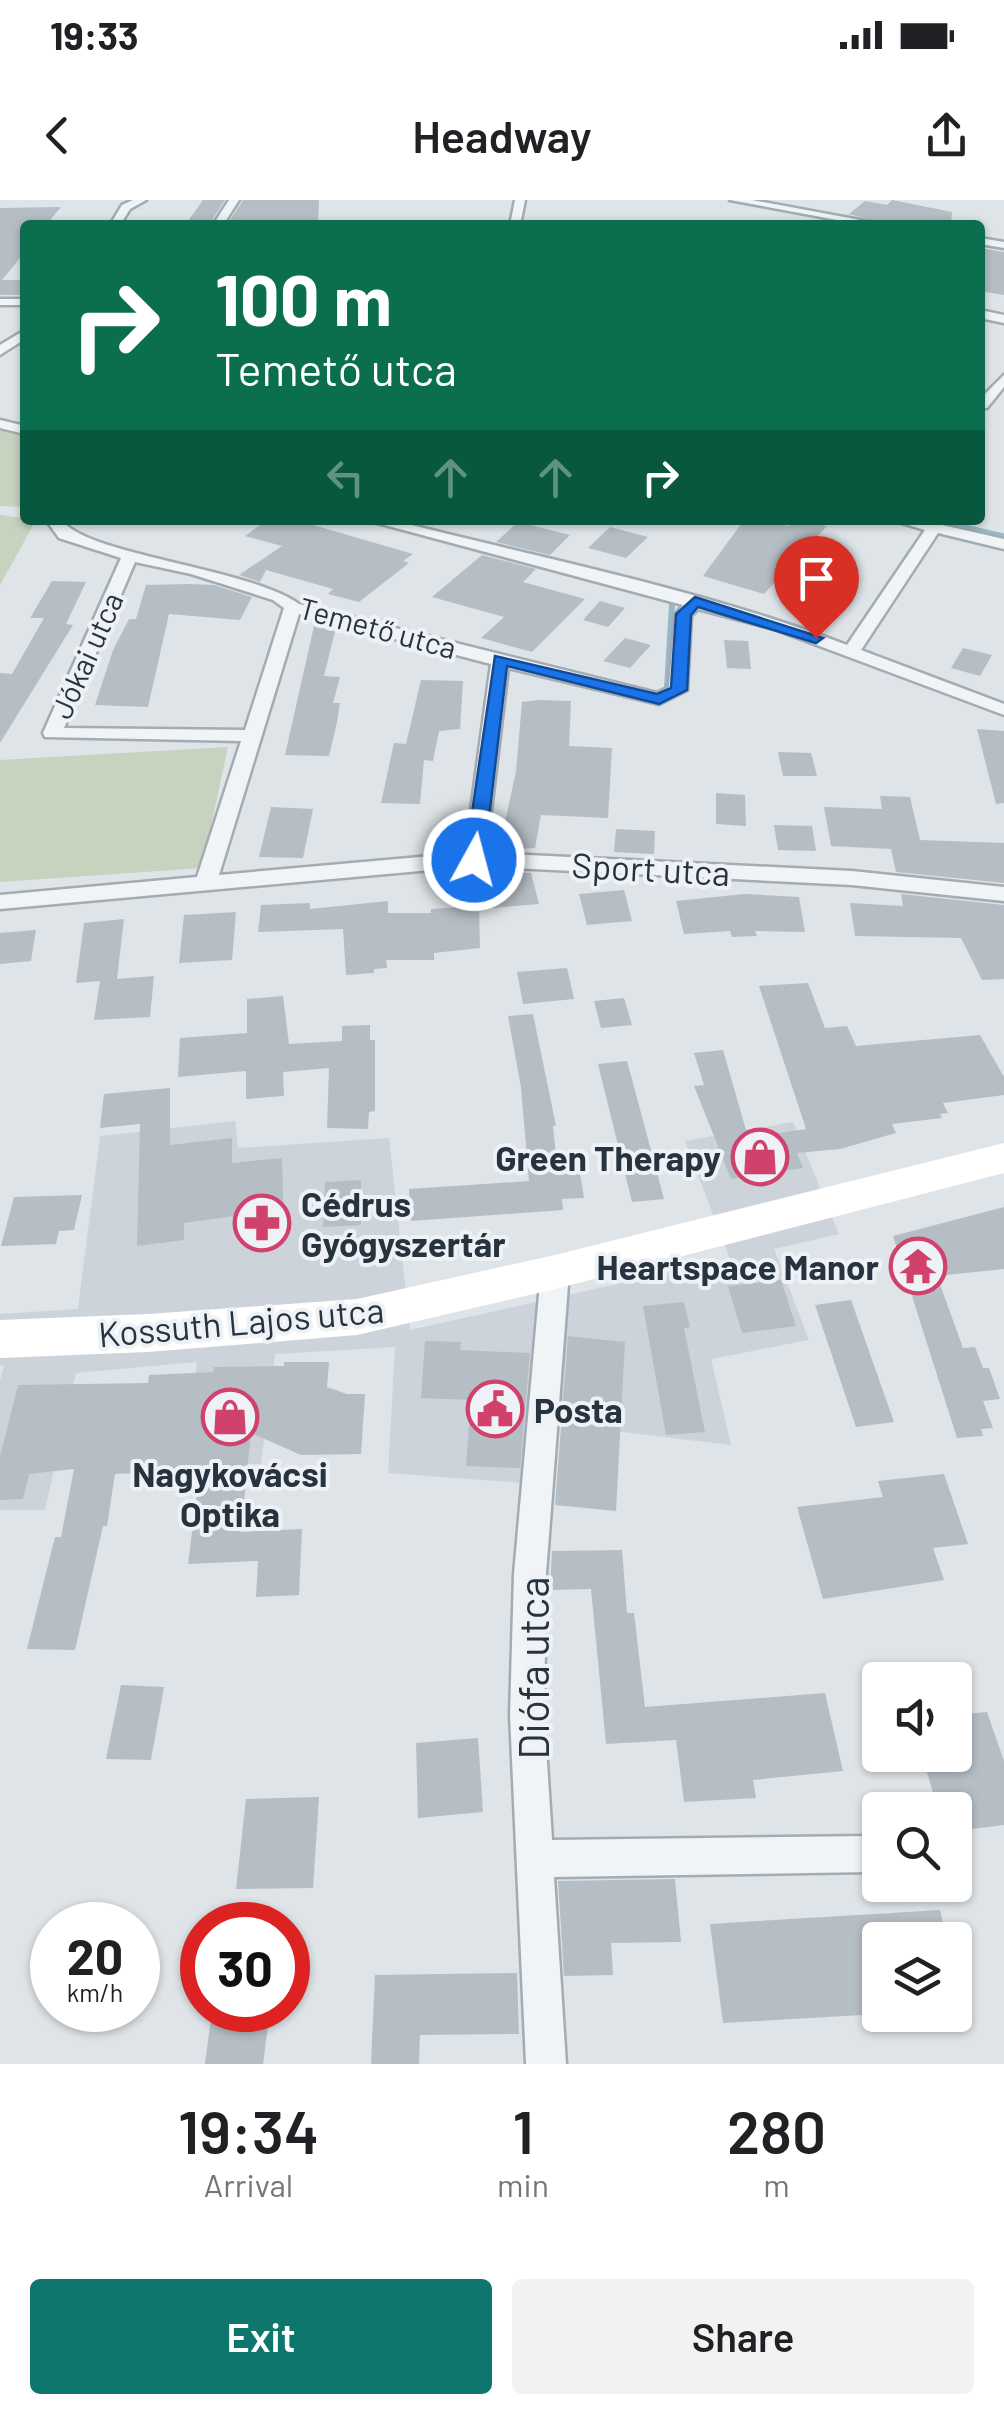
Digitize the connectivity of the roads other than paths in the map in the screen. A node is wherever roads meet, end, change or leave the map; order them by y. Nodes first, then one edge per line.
1 (736, 200) edge
2 (828, 216) junction
3 (823, 220) edge
4 (852, 220) edge
5 (1004, 380) edge
6 (985, 401) edge
7 (58, 525) edge
8 (394, 525) edge
9 (921, 525) edge
10 (934, 528) junction
11 (1004, 544) edge
12 (130, 556) junction
13 (695, 602) junction
14 (293, 608) junction
15 (852, 652) junction
16 (500, 659) junction
17 (1004, 710) edge
18 (255, 736) junction
19 (474, 860) junction
20 (205, 886) junction
21 (1004, 894) edge
22 (0, 902) edge
23 (1004, 1158) edge
24 (556, 1272) junction
25 (0, 1338) edge
26 (862, 1854) edge
27 (536, 1860) junction
28 (546, 2064) edge

1 - 2 street
2 - 3 street
2 - 4 street
5 - 6 street
7 - 12 street, Temető utca
8 - 13 street
9 - 10 street
10 - 11 street
10 - 15 street
12 - 14 street, Temető utca
12 - 18 street, Jókai utca
13 - 15 street
13 - 16 street, Temető utca
14 - 16 street, Temető utca
14 - 18 street
15 - 17 street
16 - 19 street
18 - 20 street
19 - 20 street, Sport utca
19 - 21 street, Sport utca
20 - 22 street, Sport utca
23 - 24 street, Kossuth Lajos utca
24 - 25 street, Kossuth Lajos utca
24 - 27 street, Diófa utca
26 - 27 street
27 - 28 street, Diófa utca

